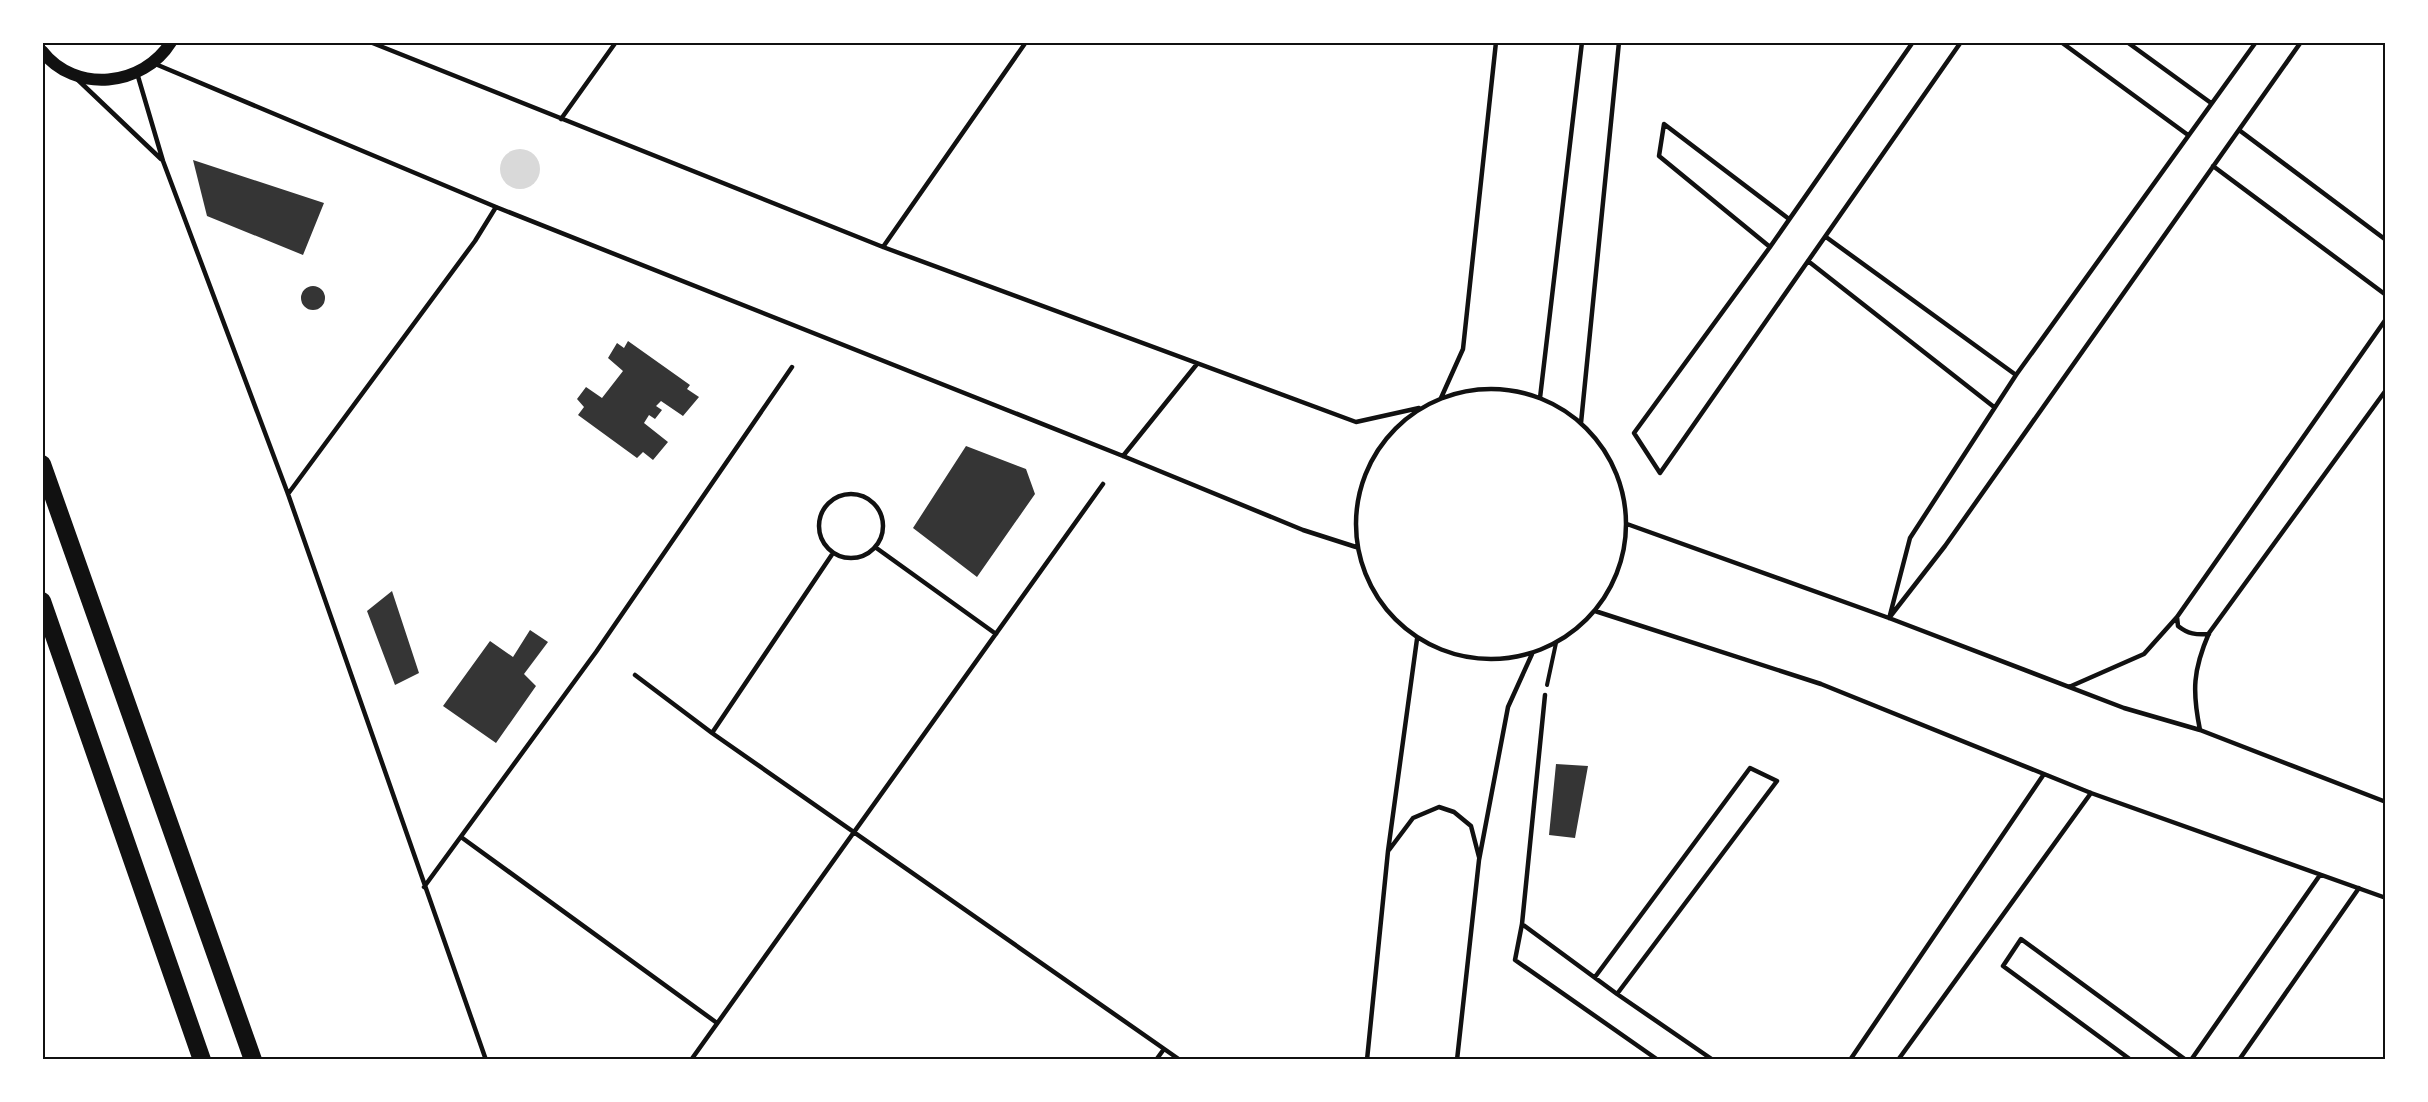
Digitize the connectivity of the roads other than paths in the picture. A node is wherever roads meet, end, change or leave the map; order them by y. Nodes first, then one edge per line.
1 (171, 42) edge
2 (370, 42) edge
3 (616, 42) edge
4 (1026, 42) edge
5 (1496, 42) edge
6 (1582, 42) edge
7 (1619, 42) edge
8 (1913, 42) edge
9 (1961, 42) edge
10 (2061, 42) edge
11 (2127, 42) edge
12 (2256, 42) edge
13 (2301, 42) edge
14 (42, 51) edge
15 (153, 63) junction
16 (137, 73) junction
17 (71, 74) junction
18 (2211, 103) junction
19 (561, 119) junction
20 (2239, 130) junction
21 (2188, 135) junction
22 (163, 161) junction
23 (2213, 166) junction
24 (496, 207) junction
25 (1789, 219) junction
26 (1826, 237) junction
27 (2386, 240) edge
28 (884, 247) junction
29 (1770, 247) junction
30 (1808, 261) junction
31 (2386, 295) edge
32 (2386, 319) edge
33 (1197, 364) junction
34 (792, 368) dead end
35 (2016, 375) junction
36 (2386, 390) edge
37 (1442, 398) junction
38 (1540, 398) junction
39 (1994, 407) junction
40 (1419, 408) junction
41 (1581, 423) junction
42 (1123, 456) junction
43 (42, 464) edge
44 (1103, 484) dead end
45 (288, 494) junction
46 (1627, 524) junction
47 (875, 547) junction
48 (1356, 547) junction
49 (833, 553) junction
50 (42, 601) edge
51 (1596, 611) junction
52 (2177, 617) junction
53 (1889, 618) junction
54 (2209, 633) junction
55 (996, 634) junction
56 (1417, 639) junction
57 (1532, 654) junction
58 (635, 675) dead end
59 (2069, 687) junction
60 (1545, 695) road end
61 (2200, 730) junction
62 (712, 733) junction
63 (2044, 774) junction
64 (2091, 793) junction
65 (2385, 800) edge
66 (854, 832) junction
67 (461, 837) junction
68 (1388, 851) junction
69 (1479, 860) junction
70 (2320, 876) junction
71 (424, 887) junction
72 (2359, 888) junction
73 (2386, 898) edge
74 (1522, 924) junction
75 (1595, 977) junction
76 (1617, 994) junction
77 (717, 1023) junction
78 (1164, 1049) junction
79 (202, 1060) edge
80 (253, 1060) edge
81 (486, 1060) edge
82 (691, 1060) edge
83 (1156, 1060) edge
84 (1180, 1060) edge
85 (1367, 1060) edge
86 (1457, 1060) edge
87 (1658, 1060) edge
88 (1713, 1060) edge
89 (1850, 1060) edge
90 (1898, 1060) edge
91 (2131, 1060) edge
92 (2186, 1060) edge
93 (2191, 1060) edge
94 (2239, 1060) edge

1 - 15 main road
2 - 19 lane
3 - 19 lane
4 - 28 lane
5 - 37 lane
6 - 38 lane
7 - 41 lane
8 - 25 lane
9 - 26 lane
10 - 21 lane
11 - 18 lane
12 - 18 lane
13 - 20 lane
14 - 17 main road
15 - 16 main road
15 - 24 lane
16 - 17 main road
16 - 22 lane
17 - 22 lane
18 - 21 lane
19 - 28 lane
20 - 23 lane
20 - 27 lane
21 - 35 lane
22 - 45 lane
23 - 31 lane
23 - 53 lane
24 - 42 lane
24 - 45 lane
25 - 29 lane
25 - 29 lane
26 - 30 lane
26 - 35 lane
28 - 33 lane
29 - 30 lane
30 - 39 lane
32 - 52 lane
33 - 40 lane
33 - 42 lane
34 - 67 lane
35 - 39 lane
36 - 54 lane
37 - 38 lane
37 - 40 lane
38 - 41 lane
39 - 53 lane
40 - 48 lane
41 - 46 lane
42 - 48 lane
43 - 80 highway
44 - 55 lane
45 - 71 lane
46 - 51 lane
46 - 53 lane
47 - 49 lane
47 - 49 lane
47 - 55 lane
48 - 56 lane
49 - 62 lane
50 - 79 highway
51 - 57 lane
51 - 63 lane
52 - 54 lane
52 - 59 lane
53 - 59 lane
54 - 61 lane
55 - 66 lane
56 - 57 lane
56 - 68 lane
57 - 69 lane
58 - 62 lane
59 - 61 lane
60 - 74 lane
61 - 65 lane
62 - 66 lane
63 - 64 lane
63 - 89 lane
64 - 70 lane
64 - 90 lane
66 - 77 lane
66 - 78 lane
67 - 71 lane
67 - 77 lane
68 - 69 lane
68 - 85 lane
69 - 86 lane
70 - 72 lane
70 - 93 lane
71 - 81 lane
72 - 73 lane
72 - 94 lane
74 - 75 lane
74 - 87 lane
75 - 76 lane
75 - 76 lane
76 - 88 lane
77 - 82 lane
78 - 83 lane
78 - 84 lane
91 - 92 lane

